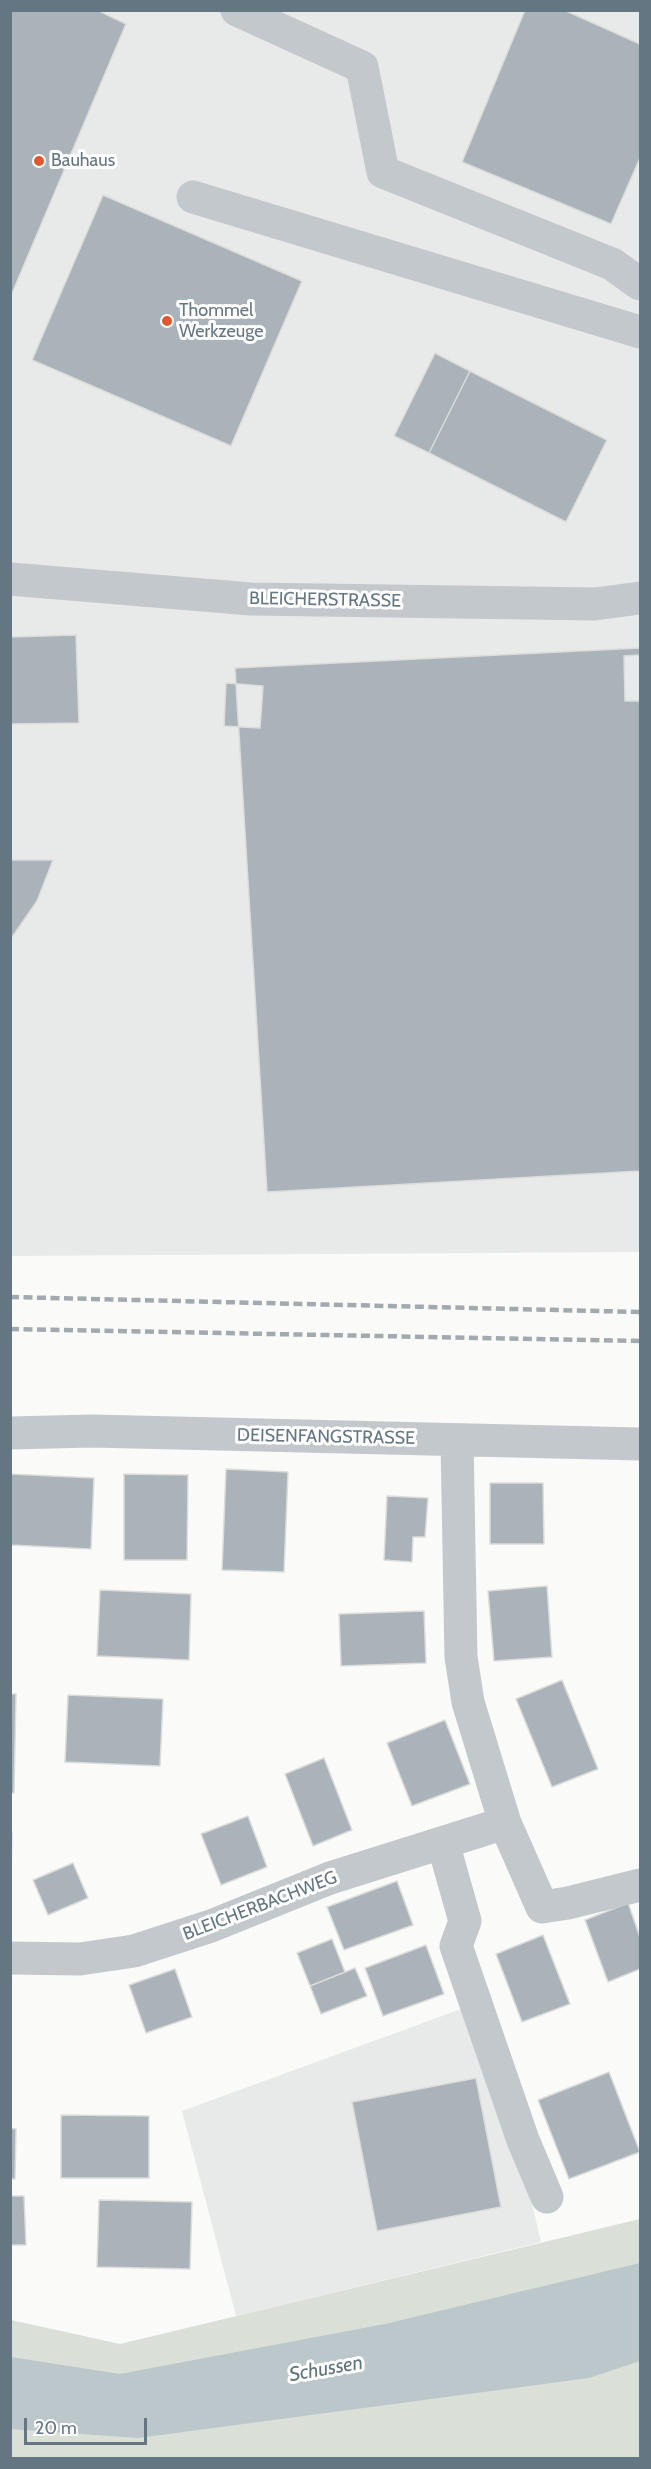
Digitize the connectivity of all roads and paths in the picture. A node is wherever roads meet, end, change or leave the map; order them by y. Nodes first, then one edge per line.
1 (237, 10) edge
2 (193, 197) dead end
3 (640, 284) edge
4 (640, 332) edge
5 (10, 579) edge
6 (640, 598) edge
7 (10, 1433) edge
8 (457, 1440) junction
9 (640, 1444) edge
10 (505, 1823) junction
11 (443, 1843) junction
12 (640, 1885) edge
13 (10, 1958) edge
14 (547, 2198) dead end

1 - 3 street
2 - 4 street
5 - 6 street, BLEICHERSTRASSE
7 - 8 street, DEISENFANGSTRASSE
8 - 9 street, DEISENFANGSTRASSE
8 - 10 street
10 - 11 street, BLEICHERBACHWEG
10 - 12 street
11 - 13 street, BLEICHERBACHWEG
11 - 14 street

